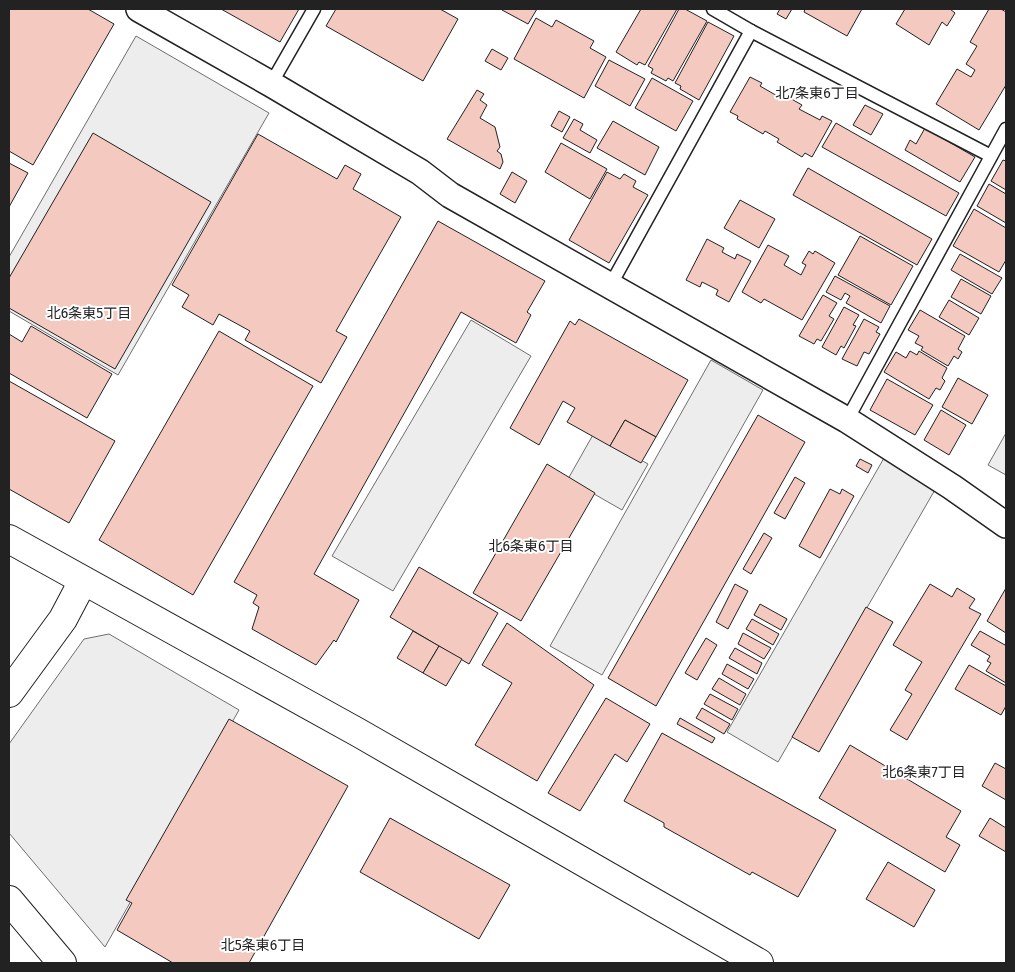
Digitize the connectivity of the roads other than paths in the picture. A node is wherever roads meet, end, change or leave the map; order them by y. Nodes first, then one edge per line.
1 (139, 9) edge
2 (314, 9) edge
3 (713, 9) edge
4 (751, 31) junction
5 (271, 84) junction
6 (1006, 129) edge
7 (991, 156) junction
8 (610, 286) junction
9 (847, 420) junction
10 (1006, 526) edge
11 (9, 539) edge
12 (83, 581) junction
13 (9, 693) edge
14 (9, 900) edge
15 (62, 963) edge
16 (759, 963) edge

1 - 5 street
2 - 5 lane
3 - 4 lane
4 - 7 lane
4 - 8 lane
5 - 8 street
6 - 7 lane
7 - 9 lane
8 - 9 street
9 - 10 street
11 - 12 street
12 - 13 street
12 - 16 street
14 - 15 street

